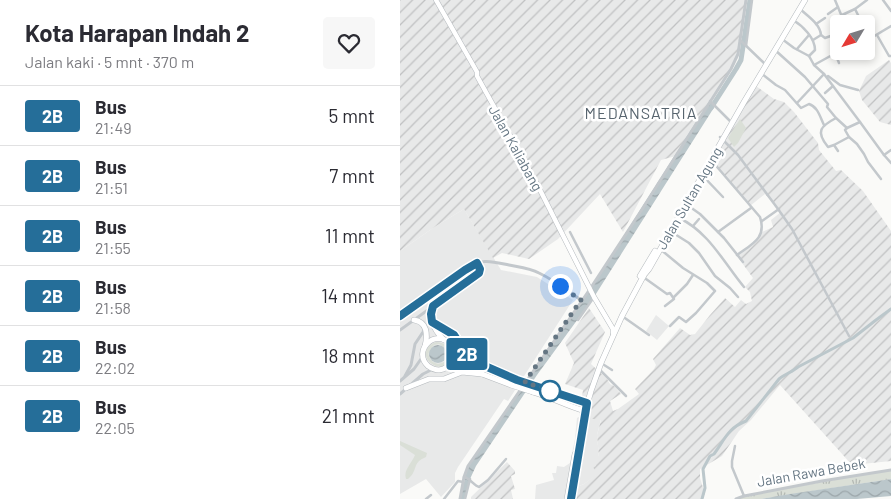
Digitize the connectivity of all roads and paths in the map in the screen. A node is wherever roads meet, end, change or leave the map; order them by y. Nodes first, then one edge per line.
1 (436, 0) edge
2 (746, 0) edge
3 (752, 0) edge
4 (803, 0) edge
5 (835, 0) edge
6 (868, 0) edge
7 (884, 0) edge
8 (838, 7) junction
9 (799, 8) junction
10 (855, 9) junction
11 (891, 11) edge
12 (828, 14) dead end
13 (842, 15) joint
14 (858, 15) edge
15 (825, 18) dead end
16 (793, 20) junction
17 (816, 24) junction
18 (891, 26) edge
19 (809, 35) junction
20 (821, 35) junction
21 (877, 35) joint
22 (782, 36) junction
23 (830, 37) edge
24 (813, 40) junction
25 (743, 43) junction
26 (797, 49) junction
27 (775, 50) junction
28 (830, 55) edge
29 (809, 56) junction
30 (891, 56) edge
31 (837, 60) edge
32 (764, 63) junction
33 (839, 64) dead end
34 (814, 65) junction
35 (760, 72) junction
36 (824, 74) junction
37 (814, 86) junction
38 (833, 86) junction
39 (858, 90) dead end
40 (825, 93) dead end
41 (710, 100) junction
42 (797, 103) junction
43 (836, 118) junction
44 (731, 122) junction
45 (860, 122) junction
46 (824, 125) junction
47 (847, 128) junction
48 (850, 137) junction
49 (721, 138) junction
50 (834, 145) junction
51 (891, 150) edge
52 (838, 151) dead end
53 (884, 155) junction
54 (711, 159) junction
55 (891, 163) edge
56 (702, 175) junction
57 (881, 180) dead end
58 (723, 197) dead end
59 (684, 203) junction
60 (752, 207) junction
61 (779, 209) junction
62 (678, 218) junction
63 (698, 219) dead end
64 (762, 221) junction
65 (693, 226) junction
66 (670, 230) junction
67 (570, 232) dead end
68 (718, 232) junction
69 (576, 244) junction
70 (570, 248) junction
71 (657, 250) junction
72 (737, 254) junction
73 (651, 261) junction
74 (743, 262) dead end
75 (477, 263) junction
76 (470, 266) junction
77 (591, 273) dead end
78 (476, 275) junction
79 (644, 275) junction
80 (693, 275) junction
81 (744, 287) dead end
82 (590, 289) junction
83 (594, 297) junction
84 (674, 297) junction
85 (738, 297) dead end
86 (580, 302) junction
87 (433, 306) junction
88 (665, 306) dead end
89 (585, 308) junction
90 (400, 316) edge
91 (622, 316) junction
92 (414, 320) junction
93 (578, 320) dead end
94 (432, 322) junction
95 (423, 324) junction
96 (670, 326) dead end
97 (400, 330) edge
98 (613, 332) junction
99 (649, 335) dead end
100 (849, 336) dead end
101 (446, 341) junction
102 (425, 346) junction
103 (452, 347) junction
104 (423, 356) junction
105 (478, 363) junction
106 (601, 363) junction
107 (448, 366) junction
108 (434, 369) junction
109 (599, 369) junction
110 (612, 370) dead end
111 (482, 374) junction
112 (405, 376) junction
113 (400, 381) edge
114 (406, 388) junction
115 (400, 394) edge
116 (586, 394) junction
117 (626, 396) dead end
118 (576, 400) junction
119 (586, 403) junction
120 (574, 408) junction
121 (584, 411) junction
122 (581, 417) junction
123 (735, 446) dead end
124 (506, 459) dead end
125 (891, 470) edge
126 (464, 477) junction
127 (470, 479) junction
128 (463, 482) junction
129 (431, 495) dead end
130 (744, 496) junction
131 (426, 499) edge
132 (444, 499) edge
133 (460, 499) edge
134 (465, 499) edge
135 (567, 499) edge
136 (571, 499) edge
137 (736, 499) edge

1 - 70 main road, Jalan Kaliabang
2 - 25 street
3 - 25 street
4 - 9 highway, Jalan Sultan Agung
4 - 22 highway, Jalan Sultan Agung
5 - 8 street
6 - 10 street
7 - 11 street
8 - 12 street
8 - 13 street
9 - 16 highway, Jalan Sultan Agung
9 - 17 street
10 - 13 street
10 - 14 street
15 - 17 street
16 - 19 street
16 - 22 highway, Jalan Sultan Agung
17 - 20 street
18 - 21 street
19 - 24 street
19 - 26 street
20 - 23 street
20 - 24 street
21 - 30 street
22 - 26 street
22 - 27 highway, Jalan Sultan Agung
22 - 32 highway, Jalan Sultan Agung
24 - 29 street
25 - 32 street
25 - 41 street
26 - 29 street
27 - 35 highway, Jalan Sultan Agung
27 - 37 street
28 - 34 street
29 - 34 street
31 - 33 street
32 - 35 highway, Jalan Sultan Agung
34 - 36 street
35 - 42 street
35 - 44 highway, Jalan Sultan Agung
36 - 37 street
36 - 38 street
36 - 39 street
37 - 42 street
37 - 43 street
38 - 40 street
38 - 45 street
41 - 44 street
41 - 82 street
42 - 46 street
43 - 46 street
43 - 47 street
44 - 49 highway, Jalan Sultan Agung
45 - 47 street
45 - 53 street
46 - 50 street
47 - 48 street
48 - 50 street
48 - 57 street
49 - 54 highway, Jalan Sultan Agung
49 - 59 highway, Jalan Sultan Agung
49 - 61 street
50 - 52 street
51 - 53 street
53 - 55 street
54 - 56 highway, Jalan Sultan Agung
54 - 60 street
56 - 58 street
56 - 59 highway, Jalan Sultan Agung
59 - 62 highway, Jalan Sultan Agung
59 - 68 street
59 - 71 highway, Jalan Sultan Agung
60 - 64 street
60 - 68 street
61 - 64 street
61 - 100 street
62 - 65 street
62 - 66 highway, Jalan Sultan Agung
63 - 65 street
64 - 72 street
65 - 81 street
66 - 71 highway, Jalan Sultan Agung
66 - 85 street
67 - 69 street
68 - 72 street
69 - 70 street
69 - 77 street
70 - 82 main road, Jalan Kaliabang
71 - 73 highway, Jalan Sultan Agung
71 - 80 street
72 - 74 street
73 - 79 highway, Jalan Sultan Agung
73 - 98 highway, Jalan Sultan Agung
75 - 76 street
75 - 78 street
75 - 86 street
76 - 78 street
76 - 90 street
78 - 87 street
79 - 84 street
79 - 91 highway, Jalan Sultan Agung
80 - 84 street
80 - 96 street
82 - 83 main road, Jalan Kaliabang
82 - 86 street
83 - 89 street
83 - 98 main road, Jalan Kaliabang
84 - 88 street
86 - 89 street
86 - 126 street
87 - 92 street
87 - 94 highway
89 - 93 street
91 - 98 highway, Jalan Sultan Agung
91 - 99 street
92 - 95 highway
92 - 97 street
94 - 101 highway
94 - 105 highway
95 - 102 highway
95 - 112 street
98 - 106 highway, Jalan Sultan Agung
98 - 116 highway, Jalan Sultan Agung
101 - 102 highway
101 - 103 highway
102 - 104 highway
103 - 105 highway
103 - 107 highway
104 - 108 highway
104 - 112 street
105 - 118 highway, bridge
106 - 109 highway, Jalan Sultan Agung
106 - 110 street
107 - 108 highway
107 - 111 highway
108 - 114 street
109 - 117 street
109 - 119 highway, Jalan Sultan Agung
111 - 114 highway
111 - 120 highway, bridge
112 - 113 street
114 - 115 street
116 - 118 highway
116 - 119 highway, Jalan Sultan Agung
118 - 119 highway
119 - 121 highway, Jalan Sultan Agung
120 - 121 highway
120 - 122 highway
121 - 122 highway, Jalan Sultan Agung
121 - 136 highway, Jalan Sultan Agung
122 - 135 highway, Jalan Sultan Agung
123 - 130 street
124 - 127 street
125 - 130 street, Jalan Rawa Bebek
126 - 127 street
126 - 128 street
127 - 134 street
128 - 132 street
128 - 133 street
129 - 131 street
130 - 137 street, Jalan Rawa Bebek

